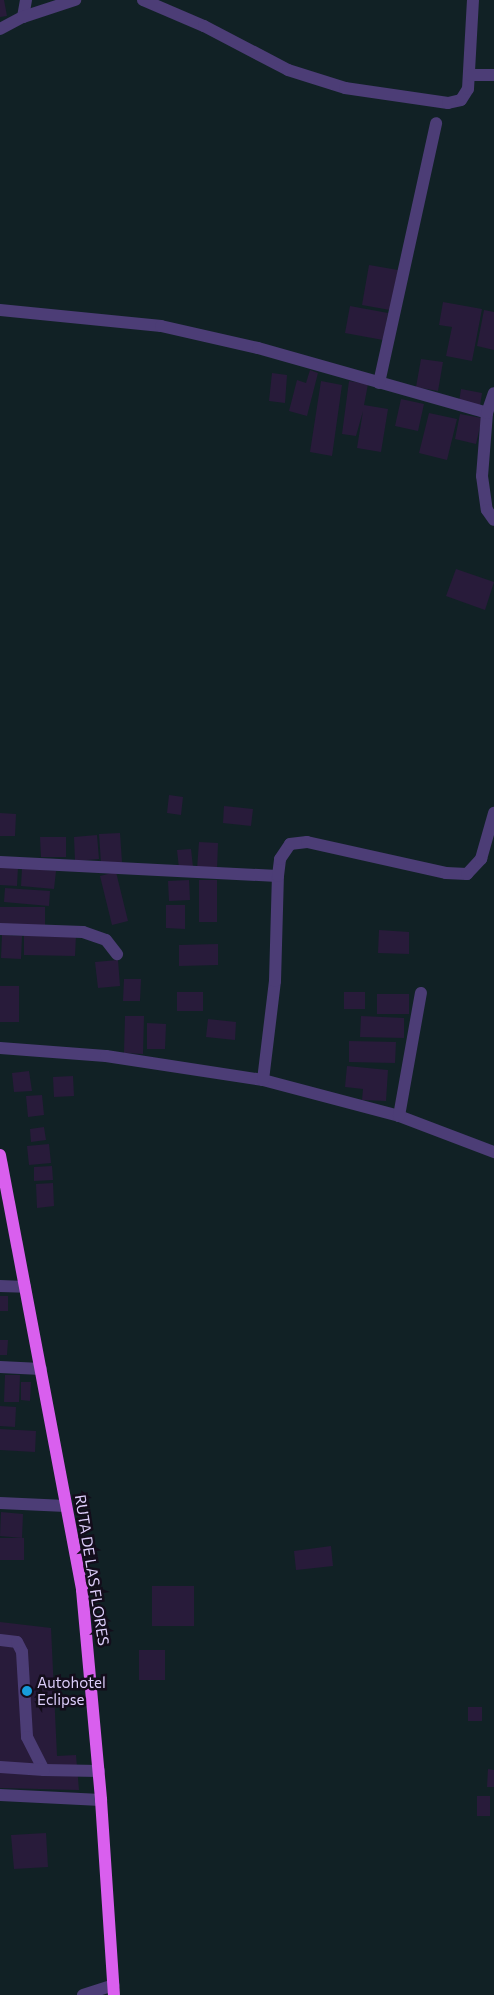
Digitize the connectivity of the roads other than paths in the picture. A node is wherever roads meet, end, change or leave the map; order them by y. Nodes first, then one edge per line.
1 (26, 0) edge
2 (75, 0) edge
3 (143, 0) edge
4 (473, 0) edge
5 (24, 17) junction
6 (0, 29) edge
7 (470, 74) junction
8 (494, 75) edge
9 (436, 123) dead end
10 (0, 310) edge
11 (379, 383) junction
12 (494, 394) edge
13 (487, 413) junction
14 (494, 520) edge
15 (494, 813) edge
16 (0, 862) edge
17 (278, 876) junction
18 (0, 929) edge
19 (117, 954) dead end
20 (421, 993) dead end
21 (0, 1048) edge
22 (263, 1080) junction
23 (399, 1116) junction
24 (494, 1152) edge
25 (0, 1155) edge
26 (0, 1286) edge
27 (25, 1286) junction
28 (0, 1367) edge
29 (41, 1369) junction
30 (0, 1503) edge
31 (66, 1506) junction
32 (0, 1640) edge
33 (0, 1767) edge
34 (44, 1770) junction
35 (99, 1772) junction
36 (0, 1795) edge
37 (101, 1800) junction
38 (114, 1990) edge
39 (83, 1995) edge

1 - 5 street
2 - 5 street
3 - 7 street
4 - 7 street
5 - 6 street
7 - 8 street
9 - 11 street
10 - 11 street
11 - 13 street
12 - 13 street
13 - 14 street
15 - 17 street
16 - 17 street
17 - 22 street
18 - 19 street
20 - 23 street
21 - 22 street
22 - 23 street
23 - 24 street
25 - 27 main road, RUTA DE LAS FLORES
26 - 27 street
27 - 29 main road, RUTA DE LAS FLORES
28 - 29 street
29 - 31 main road, RUTA DE LAS FLORES
30 - 31 street
31 - 35 main road, RUTA DE LAS FLORES
32 - 34 street
33 - 34 street
34 - 35 street
35 - 37 main road, RUTA DE LAS FLORES
36 - 37 street
37 - 38 main road, RUTA DE LAS FLORES
38 - 39 street

